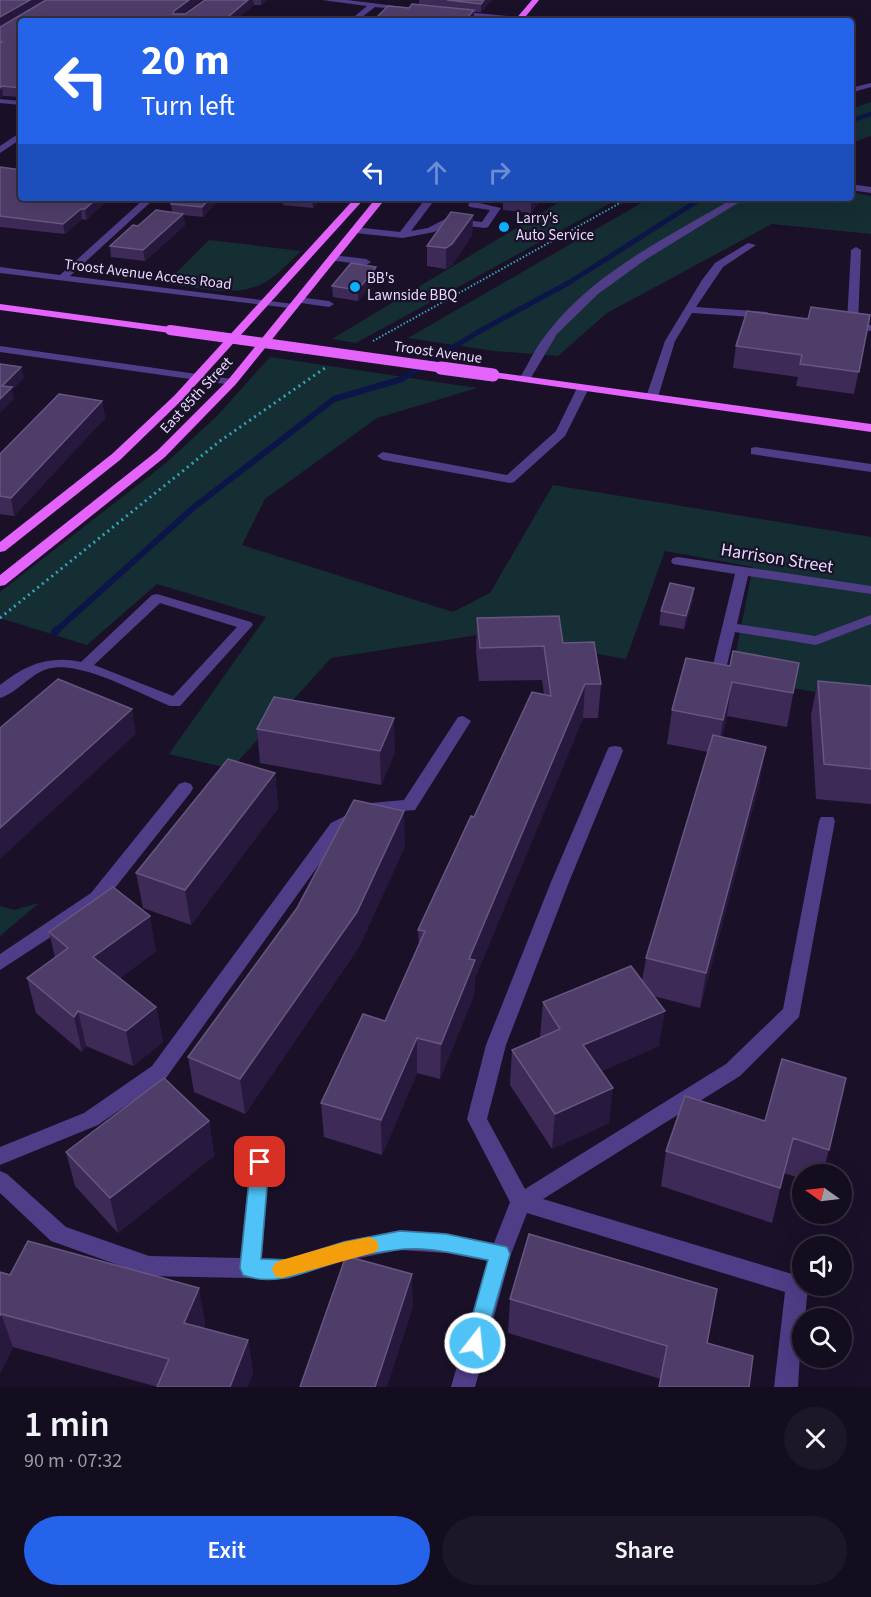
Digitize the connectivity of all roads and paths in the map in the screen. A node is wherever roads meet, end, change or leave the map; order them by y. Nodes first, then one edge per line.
1 (325, 0) edge
2 (536, 0) edge
3 (373, 5) junction
4 (418, 9) edge
5 (452, 12) edge
6 (357, 18) edge
7 (502, 18) edge
8 (520, 18) edge
9 (871, 85) edge
10 (854, 90) edge
11 (0, 101) edge
12 (18, 103) edge
13 (18, 137) edge
14 (0, 150) edge
15 (854, 188) edge
16 (871, 190) edge
17 (147, 201) edge
18 (357, 201) edge
19 (379, 201) edge
20 (429, 201) edge
21 (476, 201) edge
22 (624, 201) edge
23 (736, 201) edge
24 (355, 230) junction
25 (403, 235) junction
26 (751, 245) dead end
27 (856, 250) dead end
28 (333, 258) junction
29 (366, 262) dead end
30 (0, 270) edge
31 (62, 278) junction
32 (263, 303) junction
33 (296, 303) junction
34 (329, 304) dead end
35 (0, 307) edge
36 (689, 309) junction
37 (774, 316) edge
38 (830, 323) edge
39 (852, 326) junction
40 (871, 328) edge
41 (365, 346) dead end
42 (0, 349) edge
43 (334, 363) dead end
44 (199, 376) junction
45 (525, 379) junction
46 (232, 382) junction
47 (583, 388) junction
48 (652, 397) junction
49 (871, 428) edge
50 (755, 451) dead end
51 (383, 456) dead end
52 (871, 468) edge
53 (0, 549) edge
54 (678, 561) dead end
55 (743, 570) junction
56 (0, 582) edge
57 (871, 590) edge
58 (0, 618) edge
59 (871, 619) edge
60 (729, 627) junction
61 (84, 667) junction
62 (717, 676) edge
63 (0, 692) edge
64 (463, 721) dead end
65 (615, 751) dead end
66 (185, 788) dead end
67 (827, 820) dead end
68 (0, 963) edge
69 (0, 1156) edge
70 (260, 1162) dead end
71 (0, 1180) edge
72 (520, 1202) junction
73 (500, 1254) junction
74 (250, 1268) junction
75 (463, 1387) edge
76 (786, 1387) edge

1 - 3 street
2 - 8 main road
3 - 4 street
3 - 6 street
5 - 7 street
9 - 10 street
11 - 12 street
13 - 14 street
15 - 16 street
17 - 31 street
18 - 32 main road, East 85th Street
19 - 24 main road, East 85th Street
20 - 25 street
21 - 25 street
22 - 41 path
23 - 45 street
24 - 25 street
24 - 28 main road, East 85th Street
26 - 36 street
27 - 39 street
28 - 29 street
28 - 33 main road, East 85th Street
30 - 31 street, Troost Avenue Access Road
31 - 32 street, Troost Avenue Access Road
32 - 33 street, Troost Avenue Access Road
32 - 44 main road, East 85th Street
33 - 34 street, Troost Avenue Access Road
33 - 46 main road, East 85th Street
35 - 45 main road, Troost Avenue, bridge
36 - 37 street
36 - 48 street
38 - 39 street
39 - 40 street
42 - 44 street
43 - 58 path
44 - 46 street
44 - 53 main road, East 85th Street
45 - 47 main road, Troost Avenue
46 - 56 main road, East 85th Street
47 - 48 main road, Troost Avenue
47 - 51 street
48 - 49 main road, Troost Avenue
50 - 52 street
54 - 55 street, Harrison Street
55 - 57 street, Harrison Street
55 - 60 street
59 - 60 street
60 - 62 street
61 - 61 street
61 - 63 street
64 - 69 street
65 - 72 street
66 - 68 street
67 - 72 street
70 - 74 street
71 - 74 street
72 - 73 street
72 - 76 street
73 - 74 street
73 - 75 street

